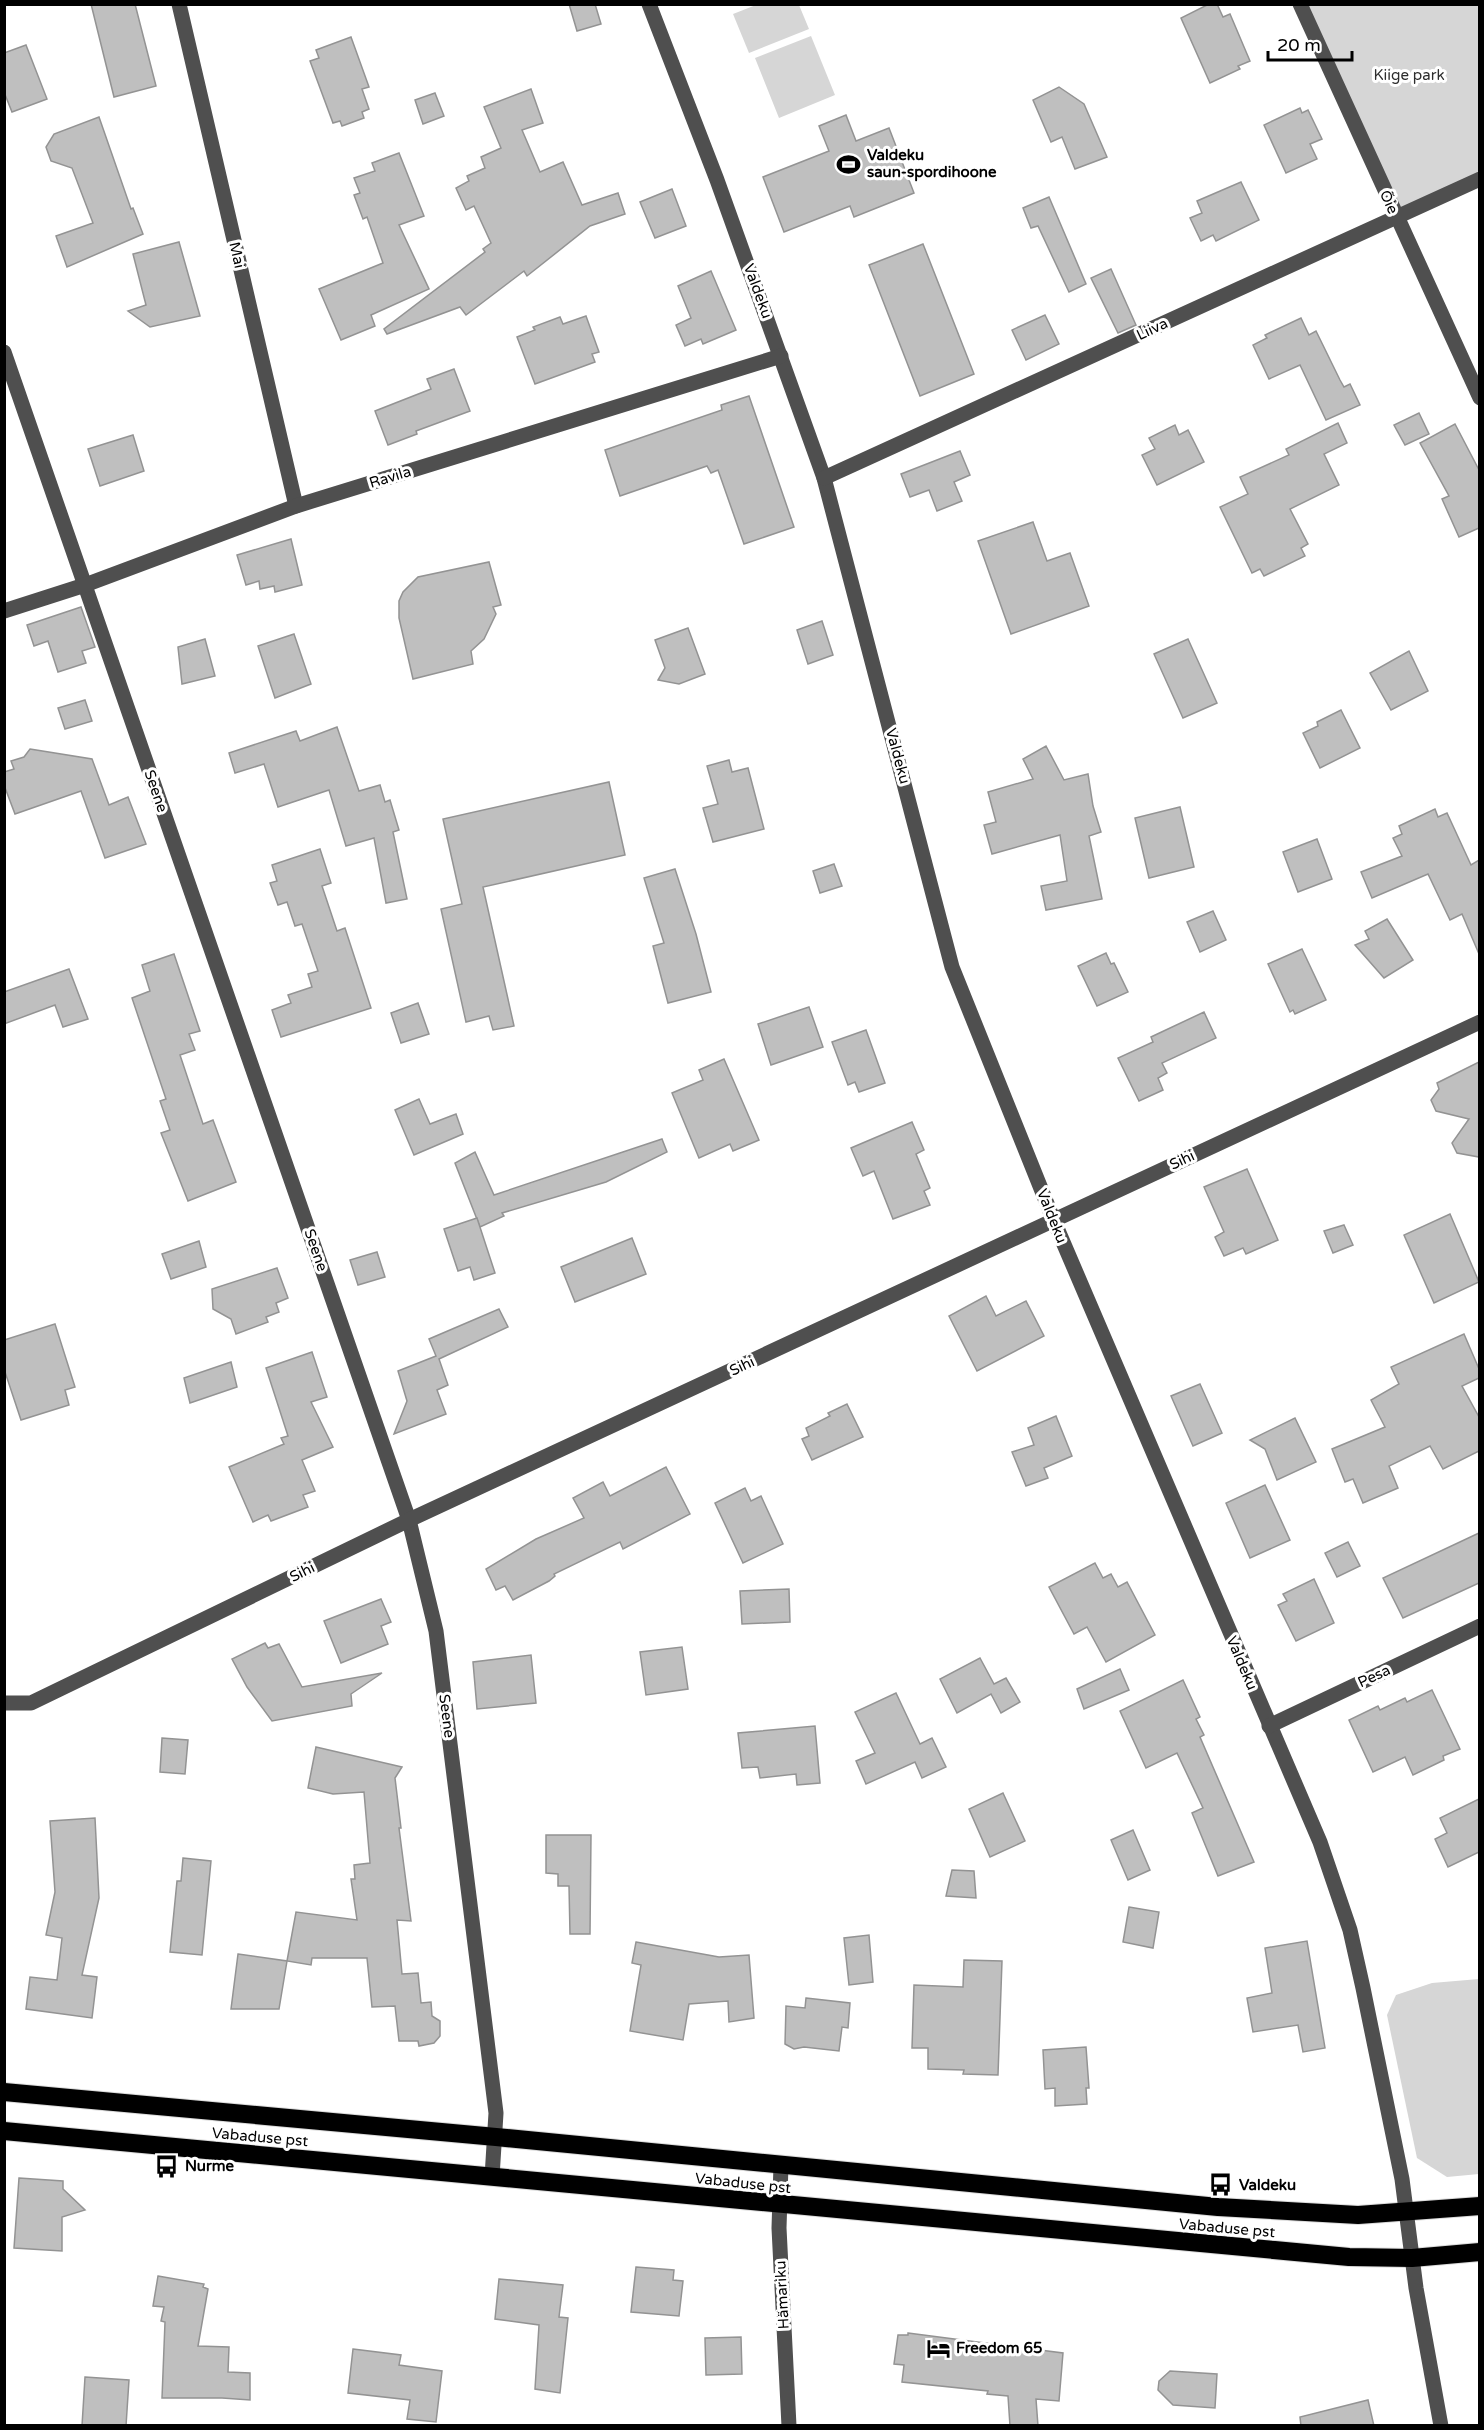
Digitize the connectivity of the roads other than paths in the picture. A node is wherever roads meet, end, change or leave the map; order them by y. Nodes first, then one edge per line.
1 (179, 4) edge
2 (649, 4) edge
3 (1300, 4) edge
4 (1479, 179) edge
5 (1396, 217) junction
6 (4, 352) edge
7 (781, 356) junction
8 (1479, 398) edge
9 (825, 478) junction
10 (296, 506) junction
11 (85, 585) junction
12 (4, 611) edge
13 (1479, 1022) edge
14 (1054, 1221) junction
15 (409, 1520) junction
16 (1479, 1626) edge
17 (4, 1703) edge
18 (1269, 1726) junction
19 (4, 2092) edge
20 (4, 2131) edge
21 (496, 2137) junction
22 (781, 2165) junction
23 (492, 2177) junction
24 (779, 2205) junction
25 (1479, 2206) edge
26 (1407, 2213) junction
27 (1479, 2252) edge
28 (1412, 2258) junction
29 (789, 2426) edge
30 (1441, 2426) edge

1 - 10 street, Mai
2 - 7 street, Valdeku
3 - 5 street, Õie
4 - 5 street, Liiva
5 - 8 street, Õie
5 - 9 street, Liiva
6 - 11 street, Seene
7 - 9 street, Valdeku
7 - 10 street, Ravila
9 - 14 street, Valdeku
10 - 11 street, Ravila
11 - 12 street, Ravila
11 - 15 street, Seene
13 - 14 street, Sihi
14 - 15 street, Sihi
14 - 18 street, Valdeku
15 - 17 street, Sihi
15 - 21 street, Seene
16 - 18 street, Pesa
18 - 26 street, Valdeku
19 - 21 highway, Vabaduse pst
20 - 23 highway, Vabaduse pst
21 - 22 highway, Vabaduse pst
21 - 23 street, Seene
22 - 24 street, Hämariku
22 - 26 highway, Vabaduse pst
23 - 24 highway, Vabaduse pst
24 - 28 highway, Vabaduse pst
24 - 29 street, Hämariku
25 - 26 highway, Vabaduse pst
26 - 28 street, Valdeku
27 - 28 highway, Vabaduse pst
28 - 30 street, Valdeku

